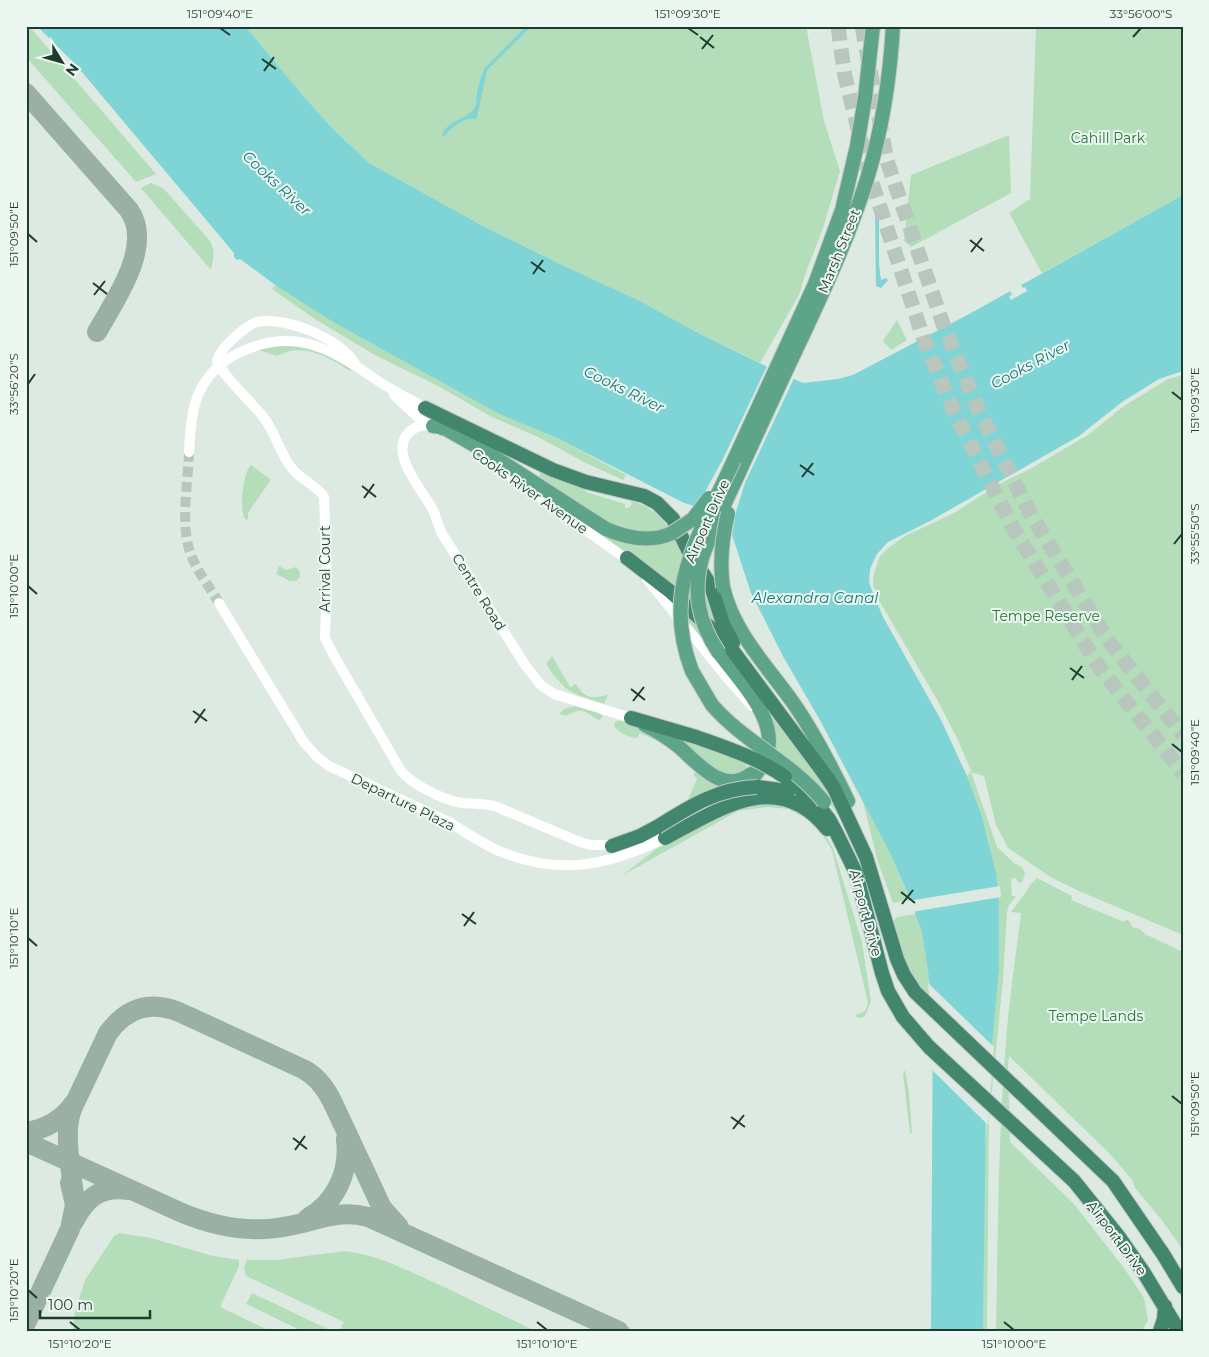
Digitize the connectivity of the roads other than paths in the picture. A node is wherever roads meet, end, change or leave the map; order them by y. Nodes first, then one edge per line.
1 (893, 26) edge
2 (873, 30) edge
3 (797, 334) junction
4 (356, 364) junction
5 (376, 380) junction
6 (425, 408) junction
7 (431, 426) junction
8 (189, 452) tunnel mouth
9 (739, 462) junction
10 (558, 498) junction
11 (627, 558) junction
12 (219, 603) tunnel mouth
13 (776, 708) junction
14 (631, 718) junction
15 (768, 744) junction
16 (753, 785) junction
17 (821, 803) junction
18 (829, 819) junction
19 (684, 828) junction
20 (659, 834) junction
21 (607, 846) joint
22 (866, 857) junction
23 (856, 873) junction
24 (871, 933) junction
25 (1183, 1287) edge
26 (1165, 1306) junction
27 (1160, 1331) edge
28 (1180, 1331) edge

1 - 3 main road, Marsh Street
2 - 3 main road, Marsh Street
3 - 9 main road, Marsh Street
4 - 5 street
4 - 8 street, bridge
4 - 21 street, Arrival Court
5 - 6 street
5 - 7 street, Cooks River Avenue
6 - 10 main road
6 - 13 highway
7 - 10 main road
7 - 11 street, Cooks River Avenue
7 - 14 street, Centre Road
9 - 10 main road, bridge
9 - 15 main road, bridge
9 - 17 main road, Airport Drive, bridge
9 - 22 main road, Airport Drive, bridge
11 - 13 highway
11 - 15 street, Cooks River Avenue
12 - 20 street, Departure Plaza, bridge
13 - 22 highway
14 - 15 main road
14 - 17 highway, bridge
15 - 16 main road
16 - 18 highway
16 - 19 main road
16 - 20 highway, bridge
17 - 18 highway
17 - 23 main road, Airport Drive
18 - 23 highway
19 - 20 highway
19 - 24 highway
20 - 21 highway
22 - 25 highway, Airport Drive
23 - 24 highway, Airport Drive
24 - 26 highway, Airport Drive
26 - 27 highway
26 - 28 highway, Airport Drive

